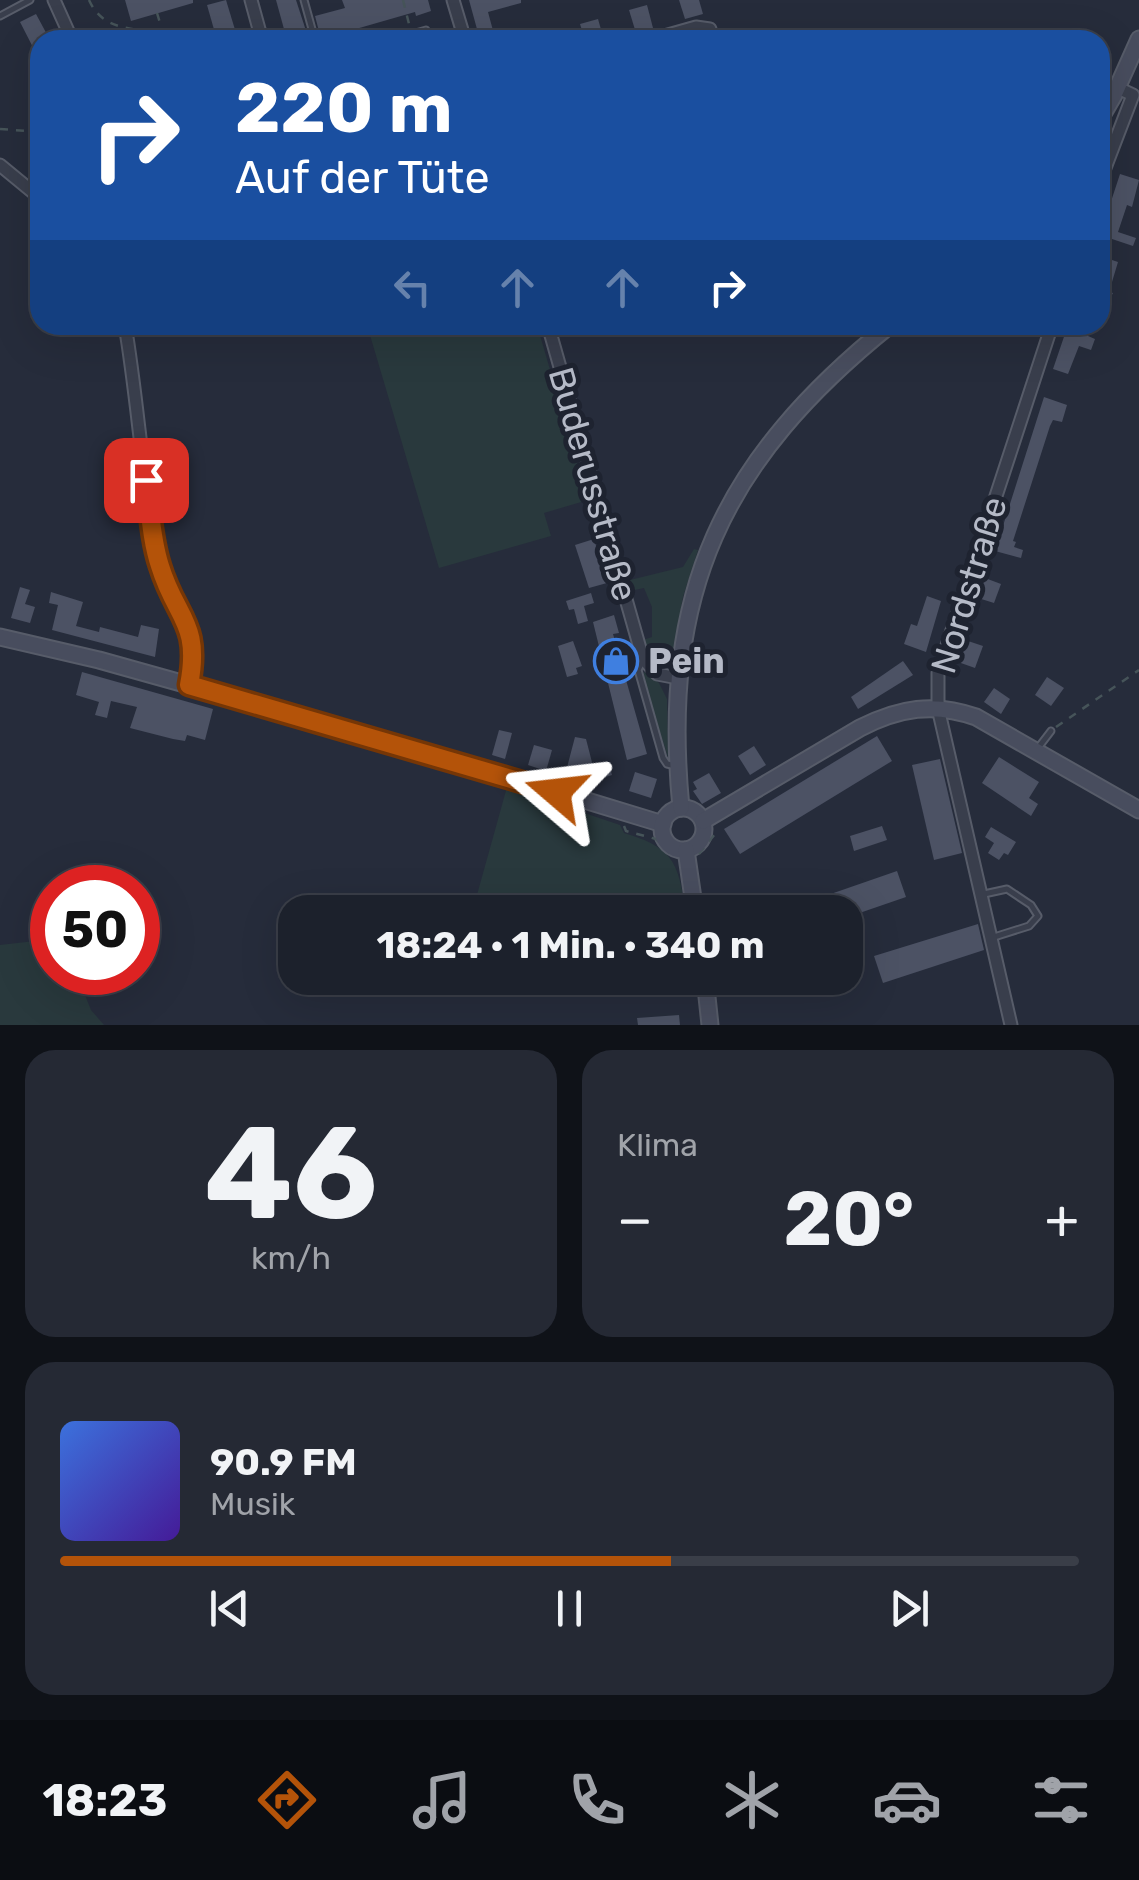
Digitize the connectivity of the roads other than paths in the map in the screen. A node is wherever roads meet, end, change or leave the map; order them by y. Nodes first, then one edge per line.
1 (30, 0) edge
2 (251, 0) edge
3 (304, 0) edge
4 (453, 0) edge
5 (59, 1) edge
6 (0, 16) edge
7 (710, 29) dead end
8 (69, 30) edge
9 (259, 30) edge
10 (312, 30) edge
11 (461, 30) edge
12 (685, 30) edge
13 (1139, 39) edge
14 (1118, 88) junction
15 (1110, 102) edge
16 (1110, 156) edge
17 (0, 166) edge
18 (30, 190) edge
19 (126, 335) edge
20 (551, 335) edge
21 (879, 335) edge
22 (1049, 335) edge
23 (2, 638) edge
24 (643, 660) junction
25 (678, 678) junction
26 (189, 685) junction
27 (938, 708) junction
28 (1051, 731) road end
29 (1036, 750) junction
30 (679, 767) junction
31 (681, 808) junction
32 (1139, 810) edge
33 (703, 822) junction
34 (662, 824) junction
35 (692, 855) junction
36 (981, 894) junction
37 (694, 895) edge
38 (991, 938) junction
39 (707, 995) edge
40 (710, 1025) edge
41 (1011, 1025) edge

1 - 6 lane
2 - 9 street
3 - 10 lane
4 - 11 street
5 - 8 street
7 - 12 street
13 - 14 main road
14 - 15 main road
14 - 16 street
17 - 18 street
19 - 26 street
20 - 24 street, Buderusstraße
21 - 25 main road
22 - 27 street, Nordstraße
23 - 26 main road
24 - 25 street
24 - 30 lane
25 - 30 main road
26 - 34 main road
27 - 29 main road
27 - 33 main road
27 - 36 street, Nordstraße
28 - 29 lane
29 - 32 main road
30 - 31 main road
31 - 33 main road
31 - 34 main road
33 - 35 main road
34 - 35 main road
35 - 37 main road
36 - 38 street, Nordstraße
36 - 38 lane
38 - 41 street, Nordstraße
39 - 40 main road

